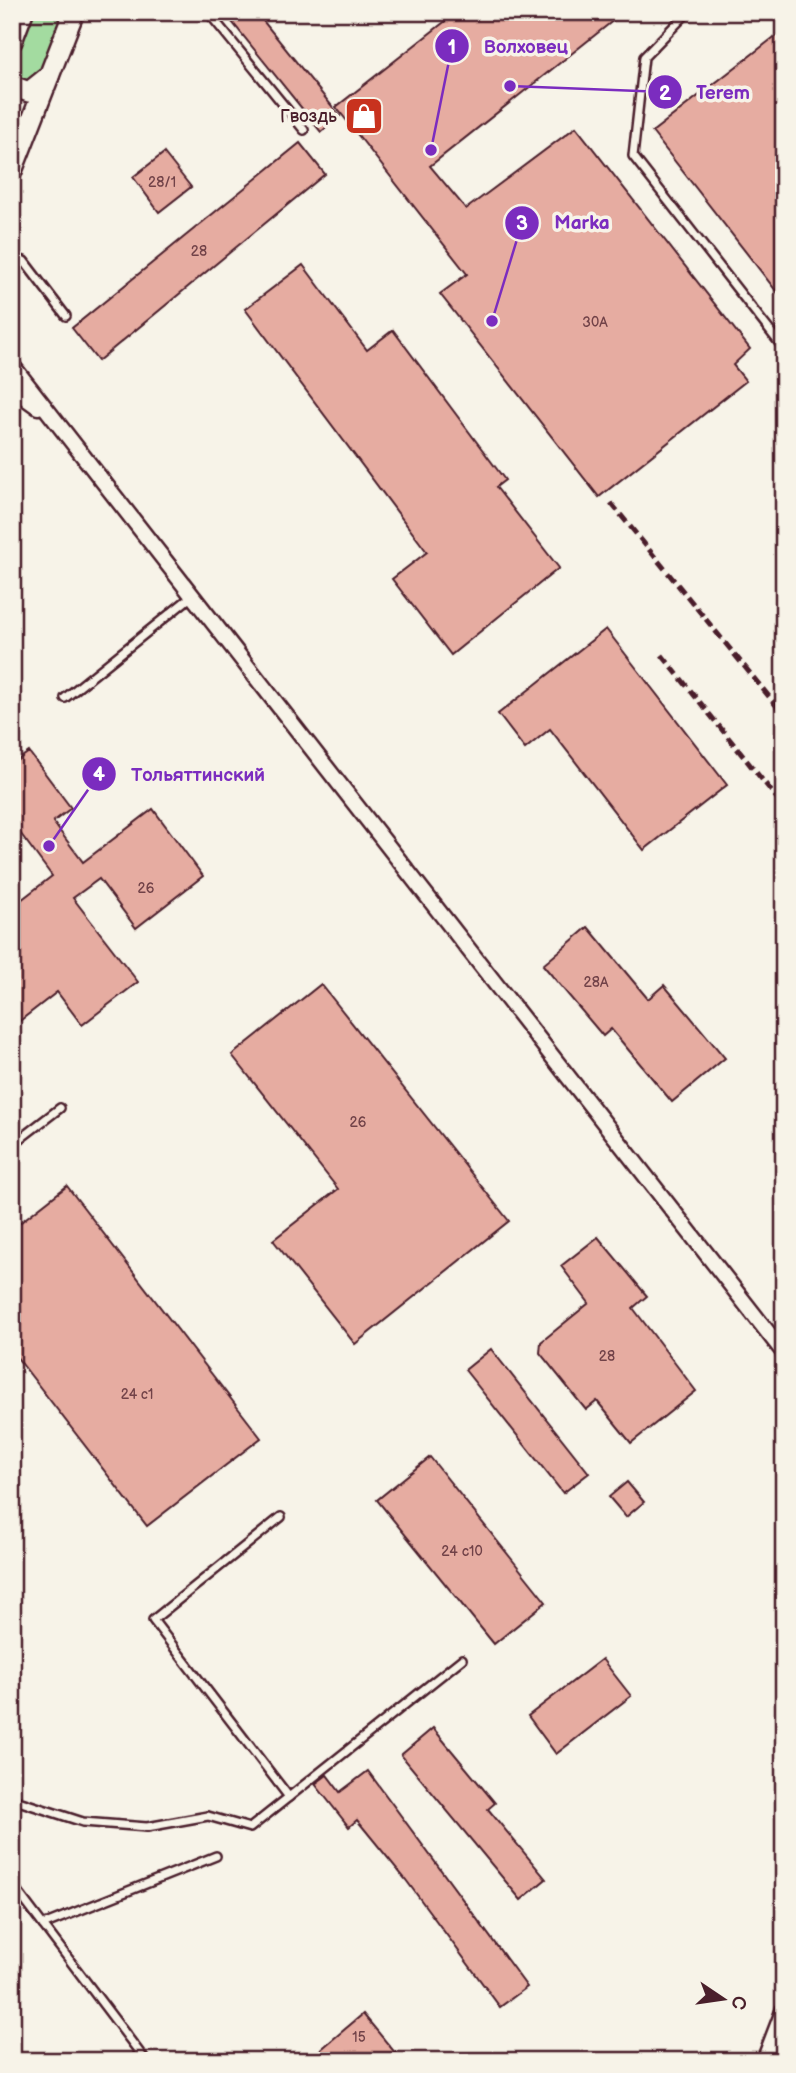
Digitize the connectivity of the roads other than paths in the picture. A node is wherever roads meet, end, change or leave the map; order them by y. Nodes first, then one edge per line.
1 (23, 12) edge
2 (74, 12) edge
3 (208, 12) edge
4 (688, 12) edge
5 (12, 41) edge
6 (49, 76) junction
7 (12, 86) edge
8 (12, 99) edge
9 (30, 125) junction
10 (304, 130) dead end
11 (12, 171) edge
12 (12, 257) edge
13 (66, 316) dead end
14 (784, 349) edge
15 (12, 365) edge
16 (12, 392) edge
17 (53, 418) junction
18 (192, 596) junction
19 (65, 698) dead end
20 (60, 1108) dead end
21 (12, 1145) edge
22 (784, 1353) edge
23 (281, 1517) dead end
24 (462, 1660) dead end
25 (289, 1797) junction
26 (12, 1799) edge
27 (216, 1856) dead end
28 (12, 1884) edge
29 (43, 1925) junction
30 (784, 2009) edge
31 (146, 2061) edge
32 (764, 2061) edge

1 - 5 main road
2 - 6 main road
3 - 10 lane
4 - 14 lane
6 - 7 main road
6 - 9 main road
8 - 9 main road
9 - 11 main road
12 - 13 lane
15 - 17 street
16 - 17 street
17 - 18 street
18 - 19 lane
18 - 22 street
20 - 21 lane
23 - 25 lane
24 - 25 lane
25 - 26 lane
27 - 29 lane
28 - 29 lane
29 - 31 lane
30 - 32 street

